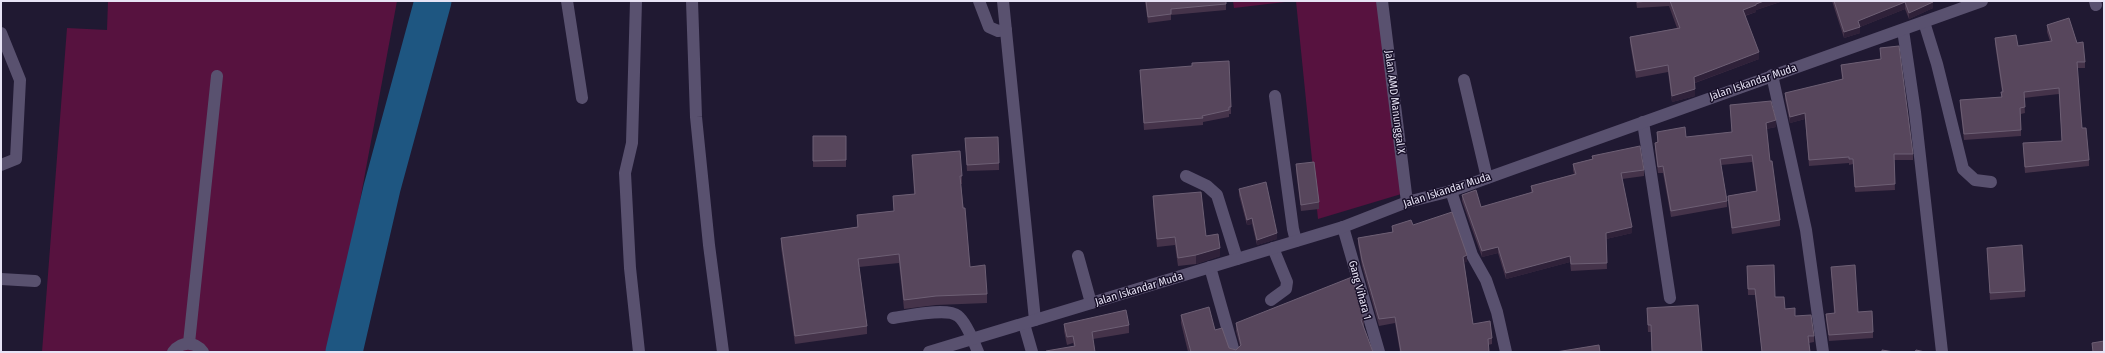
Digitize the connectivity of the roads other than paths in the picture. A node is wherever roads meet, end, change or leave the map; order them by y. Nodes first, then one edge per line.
1 (567, 1) edge
2 (636, 1) edge
3 (692, 1) edge
4 (979, 1) edge
5 (1003, 1) edge
6 (1382, 1) edge
7 (1982, 1) edge
8 (1955, 6) edge
9 (1924, 22) junction
10 (1006, 30) junction
11 (1903, 30) junction
12 (1, 33) edge
13 (1772, 75) junction
14 (217, 76) dead end
15 (1464, 80) dead end
16 (1275, 96) dead end
17 (582, 98) dead end
18 (1643, 122) junction
19 (1, 165) edge
20 (1186, 176) dead end
21 (1487, 178) junction
22 (1991, 182) dead end
23 (1451, 191) junction
24 (1407, 202) junction
25 (1343, 227) junction
26 (1296, 241) junction
27 (1273, 248) junction
28 (1078, 256) dead end
29 (1237, 259) junction
30 (1210, 267) junction
31 (1, 280) edge
32 (35, 280) dead end
33 (1670, 298) dead end
34 (1271, 300) dead end
35 (1090, 303) junction
36 (893, 318) dead end
37 (1030, 322) junction
38 (973, 339) junction
39 (189, 343) junction
40 (173, 352) edge
41 (203, 352) edge
42 (639, 352) edge
43 (723, 352) edge
44 (929, 352) edge
45 (978, 352) edge
46 (1032, 352) edge
47 (1234, 352) edge
48 (1379, 352) edge
49 (1506, 352) edge
50 (1823, 352) edge
51 (1942, 352) edge

1 - 17 street
2 - 42 street
3 - 43 street
4 - 10 street
5 - 10 street
6 - 24 street, Jalan AMD Manunggal X
7 - 8 street, Jalan Iskandar Muda
8 - 9 street, Jalan Iskandar Muda
9 - 11 street, Jalan Iskandar Muda
9 - 22 street
10 - 37 street
11 - 13 street, Jalan Iskandar Muda
11 - 51 street
12 - 19 street
13 - 18 street, Jalan Iskandar Muda
13 - 50 street
14 - 39 street
15 - 21 street
16 - 26 street
18 - 21 street, Jalan Iskandar Muda
18 - 33 street
20 - 29 street
21 - 23 street, Jalan Iskandar Muda
23 - 24 street, Jalan Iskandar Muda
23 - 49 street
24 - 25 street, Jalan Iskandar Muda
25 - 26 street, Jalan Iskandar Muda
25 - 48 street, Gang Vihara 1
26 - 27 street, Jalan Iskandar Muda
27 - 29 street, Jalan Iskandar Muda
27 - 34 street
28 - 35 street
29 - 30 street, Jalan Iskandar Muda
30 - 35 street, Jalan Iskandar Muda
30 - 47 street
31 - 32 street
35 - 37 street, Jalan Iskandar Muda
36 - 38 street
37 - 38 street, Jalan Iskandar Muda
37 - 46 street
38 - 44 street, Jalan Iskandar Muda
38 - 45 street
39 - 40 street
39 - 41 street

